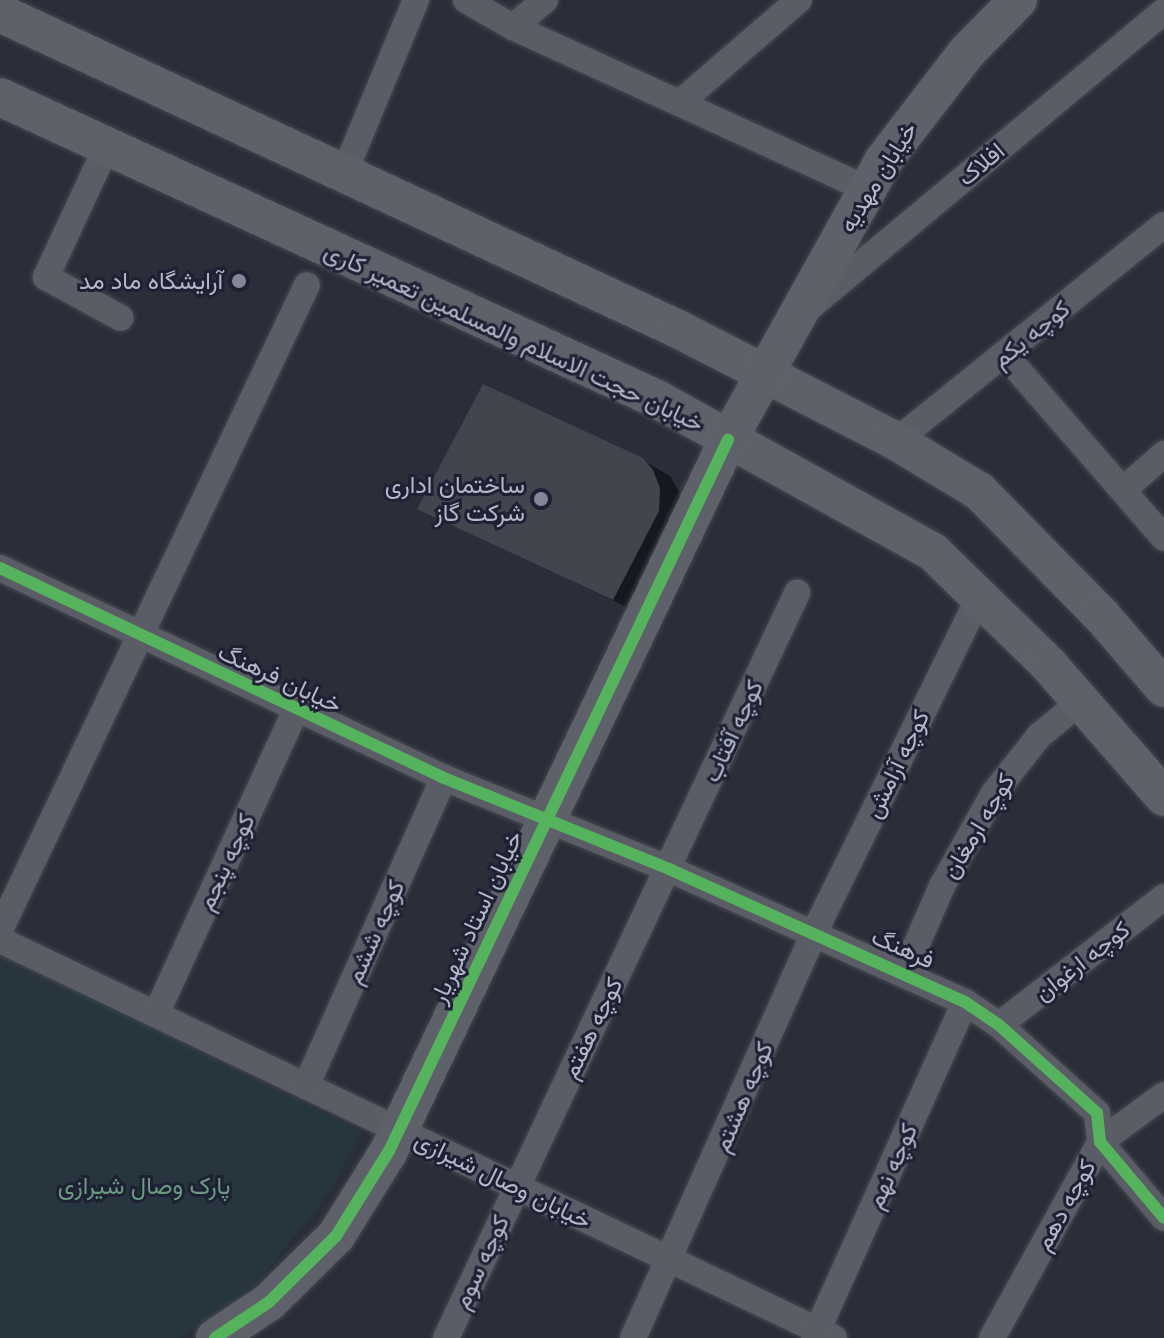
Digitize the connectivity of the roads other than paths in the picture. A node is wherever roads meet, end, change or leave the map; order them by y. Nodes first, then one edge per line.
1 (416, 0) edge
2 (466, 0) edge
3 (545, 0) edge
4 (799, 0) edge
5 (1018, 0) edge
6 (1160, 0) edge
7 (1164, 8) edge
8 (0, 13) edge
9 (513, 27) junction
10 (0, 97) edge
11 (683, 100) junction
12 (107, 146) junction
13 (343, 176) junction
14 (867, 189) junction
15 (1164, 225) edge
16 (307, 285) dead end
17 (798, 317) junction
18 (121, 318) dead end
19 (1005, 355) junction
20 (766, 375) junction
21 (728, 440) junction
22 (896, 441) junction
23 (1164, 454) edge
24 (1123, 490) junction
25 (1164, 538) edge
26 (0, 568) edge
27 (797, 593) dead end
28 (980, 595) junction
29 (139, 637) junction
30 (1159, 673) edge
31 (1080, 702) junction
32 (296, 710) junction
33 (444, 778) junction
34 (1164, 797) edge
35 (544, 820) junction
36 (669, 869) junction
37 (1164, 897) edge
38 (0, 930) edge
39 (814, 933) junction
40 (0, 940) edge
41 (905, 971) junction
42 (965, 1002) junction
43 (156, 1014) junction
44 (999, 1025) junction
45 (306, 1086) junction
46 (1164, 1095) edge
47 (399, 1131) junction
48 (1100, 1142) junction
49 (516, 1186) junction
50 (1164, 1218) edge
51 (672, 1261) junction
52 (822, 1335) edge
53 (215, 1338) edge
54 (446, 1338) edge
55 (633, 1338) edge
56 (992, 1338) edge

1 - 13 street
2 - 9 street
3 - 9 street
4 - 11 street
5 - 14 main road, خیابان مهدیه
6 - 7 street
7 - 17 street, افلاک
8 - 13 main road
9 - 11 street
10 - 12 main road, خیابان حجت الاسلام والمسلمین تعمیر کاری
11 - 14 street
12 - 18 street
12 - 21 main road, خیابان حجت الاسلام والمسلمین تعمیر کاری
13 - 20 main road
14 - 17 main road, خیابان مهدیه
15 - 19 street, کوچه یکم
16 - 29 street
17 - 20 main road, خیابان مهدیه
19 - 22 street, کوچه یکم
19 - 24 street
20 - 21 main road, خیابان استاد شهریار
20 - 22 main road
21 - 28 main road, خیابان حجت الاسلام والمسلمین تعمیر کاری
21 - 35 main road, خیابان استاد شهریار
22 - 30 main road
23 - 24 street
24 - 25 street
26 - 29 street, خیابان فرهنگ
27 - 36 street, کوچه آفتاب
28 - 31 main road, خیابان حجت الاسلام والمسلمین تعمیر کاری
28 - 39 street, کوچه آرامش
29 - 32 street, خیابان فرهنگ
29 - 38 street
31 - 34 main road, خیابان حجت الاسلام والمسلمین تعمیر کاری
31 - 41 street, کوچه ارمغان
32 - 33 street, خیابان فرهنگ
32 - 43 street, کوچه پنجم
33 - 35 street, خیابان فرهنگ
33 - 45 street, کوچه ششم
35 - 36 street, فرهنگ
35 - 47 main road, خیابان استاد شهریار
36 - 39 street, فرهنگ
36 - 49 street, کوچه هفتم
37 - 44 street, کوچه ارغوان
39 - 41 street, فرهنگ
39 - 51 street, کوچه هشتم
40 - 43 street, خیابان وصال شیرازی
41 - 42 street, فرهنگ
42 - 44 street, فرهنگ
42 - 52 street, کوچه نهم
43 - 45 street, خیابان وصال شیرازی
44 - 48 street, فرهنگ
45 - 47 street, خیابان وصال شیرازی
46 - 48 street, کوچه دهم
47 - 49 street, خیابان وصال شیرازی
47 - 53 main road, خیابان استاد شهریار
48 - 50 street, فرهنگ
48 - 56 street, کوچه دهم
49 - 51 street, خیابان وصال شیرازی
49 - 54 street, کوچه سوم
51 - 52 street, خیابان وصال شیرازی
51 - 55 street

